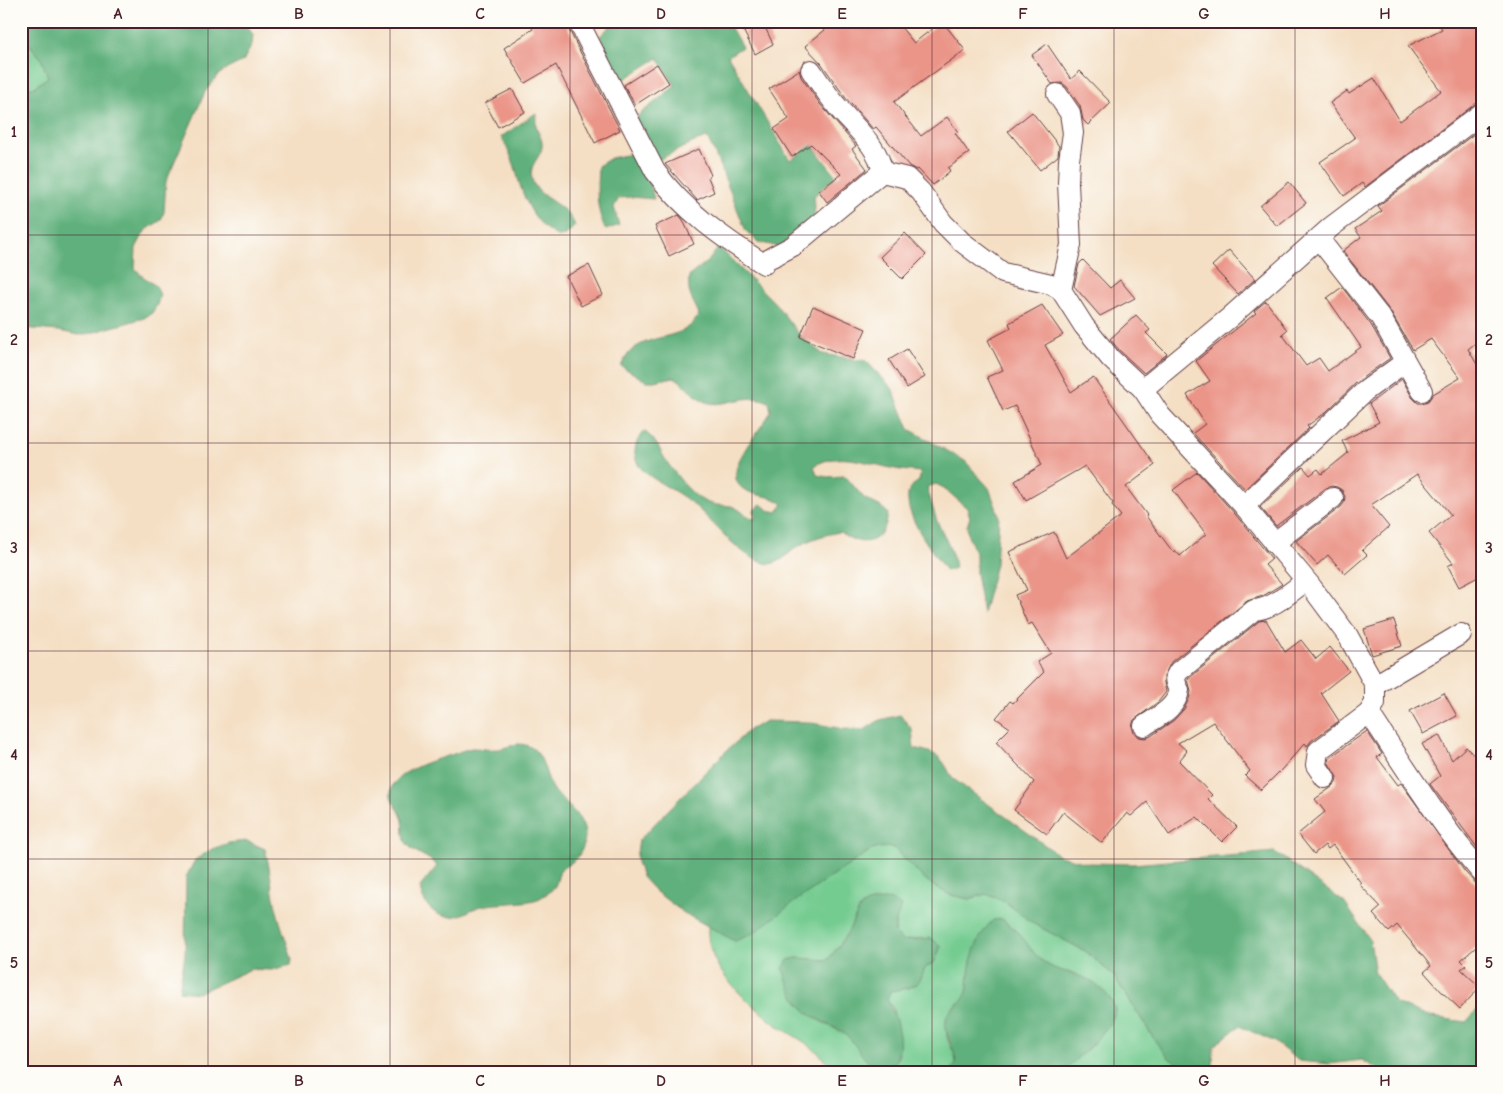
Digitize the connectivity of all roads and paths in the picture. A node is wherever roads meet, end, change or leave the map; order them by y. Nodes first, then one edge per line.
1 (578, 21) edge
2 (811, 70) dead end
3 (1057, 94) dead end
4 (1482, 113) edge
5 (882, 172) junction
6 (1318, 239) junction
7 (1061, 290) junction
8 (1406, 362) junction
9 (1143, 389) junction
10 (1422, 391) dead end
11 (1333, 498) dead end
12 (1244, 506) junction
13 (1274, 543) junction
14 (1306, 581) junction
15 (1461, 634) dead end
16 (1375, 685) junction
17 (1369, 713) junction
18 (1144, 726) dead end
19 (1325, 778) dead end
20 (1482, 873) edge

1 - 5 street
2 - 5 street
3 - 7 street
4 - 6 street
5 - 7 street
6 - 8 street
6 - 9 street
7 - 9 street
8 - 10 street
8 - 12 street
9 - 12 street
11 - 13 street
12 - 13 street
13 - 14 street
14 - 16 street
14 - 18 street
15 - 16 street
16 - 17 street
17 - 19 street
17 - 20 street

